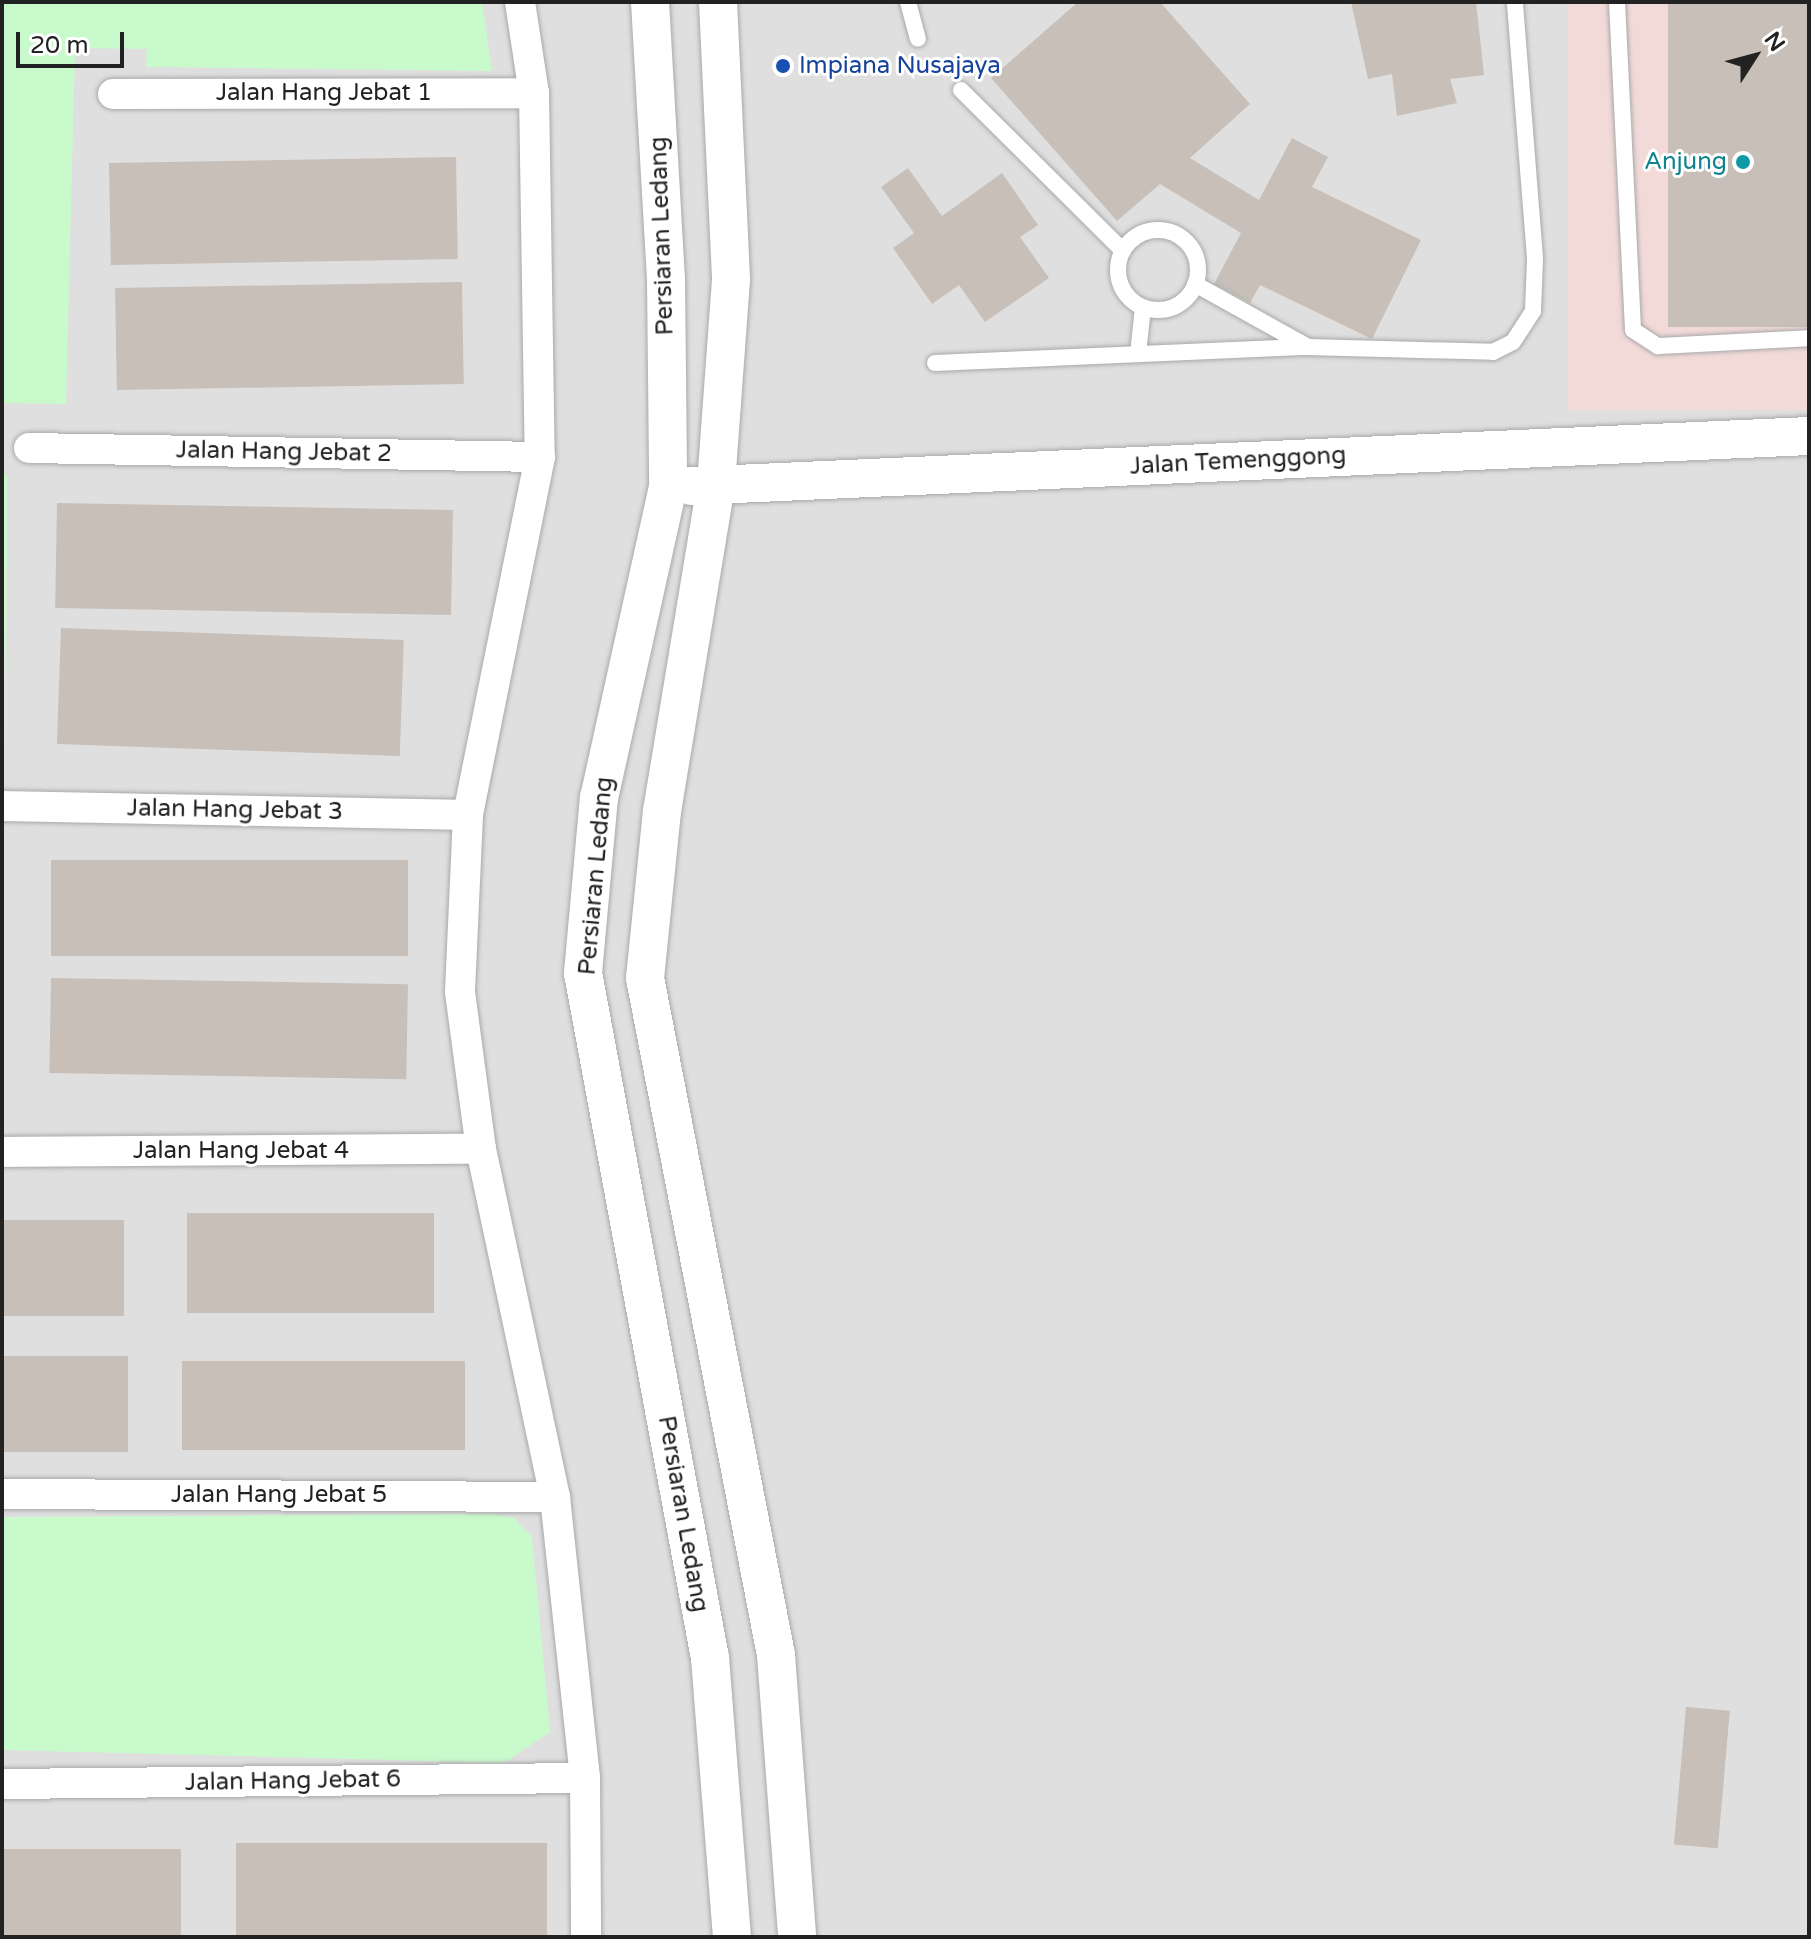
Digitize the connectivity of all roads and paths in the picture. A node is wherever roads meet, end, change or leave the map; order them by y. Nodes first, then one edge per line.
1 (520, 2) edge
2 (650, 2) edge
3 (718, 2) edge
4 (908, 2) edge
5 (1515, 2) edge
6 (1617, 2) edge
7 (918, 39) dead end
8 (961, 90) dead end
9 (534, 93) junction
10 (113, 94) dead end
11 (1123, 251) junction
12 (1195, 284) junction
13 (1143, 307) junction
14 (1809, 338) edge
15 (1308, 347) junction
16 (1138, 354) junction
17 (935, 363) dead end
18 (1809, 436) edge
19 (29, 448) dead end
20 (540, 457) junction
21 (716, 485) junction
22 (668, 487) junction
23 (2, 806) edge
24 (468, 815) junction
25 (481, 1149) junction
26 (2, 1152) edge
27 (2, 1494) edge
28 (555, 1497) junction
29 (585, 1778) junction
30 (2, 1784) edge
31 (586, 1937) edge
32 (732, 1937) edge
33 (797, 1937) edge

1 - 9 street
2 - 22 street, Persiaran Ledang
3 - 21 street
4 - 7 lane
5 - 15 lane
6 - 14 lane
8 - 11 lane
9 - 10 street, Jalan Hang Jebat 1
9 - 20 street
11 - 12 lane
11 - 13 lane
12 - 13 lane
12 - 15 lane
13 - 16 lane
15 - 16 lane
16 - 17 lane
18 - 21 street, Jalan Temenggong
19 - 20 street, Jalan Hang Jebat 2
20 - 24 street
21 - 22 street, Jalan Temenggong
21 - 33 street
22 - 32 street, Persiaran Ledang
23 - 24 street, Jalan Hang Jebat 3
24 - 25 street
25 - 26 street, Jalan Hang Jebat 4
25 - 28 street
27 - 28 street, Jalan Hang Jebat 5
28 - 29 street
29 - 30 street, Jalan Hang Jebat 6
29 - 31 street

